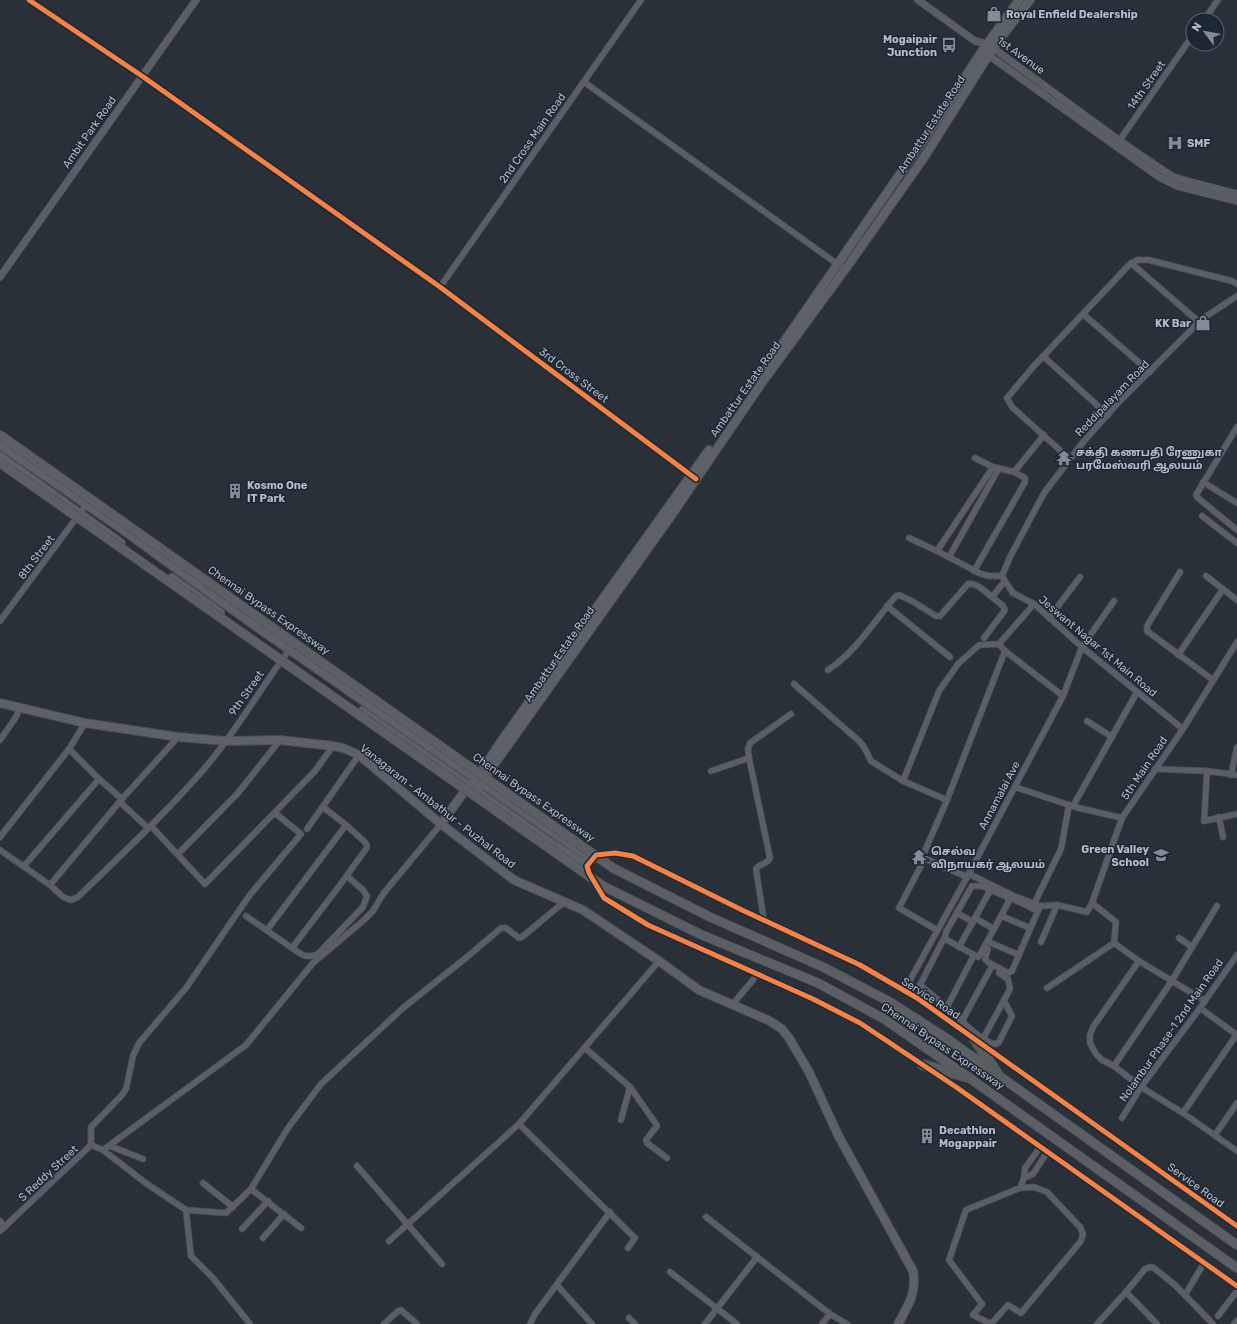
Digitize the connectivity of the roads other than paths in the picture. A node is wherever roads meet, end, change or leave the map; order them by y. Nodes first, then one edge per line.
1 (29, 0) edge
2 (196, 0) edge
3 (642, 0) edge
4 (918, 0) edge
5 (1019, 0) edge
6 (1030, 0) edge
7 (1218, 0) edge
8 (1210, 12) edge
9 (1185, 47) edge
10 (988, 50) junction
11 (142, 76) junction
12 (584, 82) junction
13 (1118, 143) junction
14 (1237, 194) edge
15 (1237, 201) edge
16 (1131, 263) junction
17 (838, 264) junction
18 (845, 269) junction
19 (0, 277) edge
20 (1237, 284) edge
21 (440, 287) junction
22 (1237, 296) edge
23 (1083, 314) junction
24 (1199, 322) junction
25 (1043, 356) junction
26 (1150, 372) junction
27 (1108, 415) junction
28 (1237, 427) edge
29 (0, 435) edge
30 (1044, 436) junction
31 (0, 445) edge
32 (0, 456) edge
33 (1071, 457) junction
34 (975, 458) dead end
35 (0, 463) edge
36 (996, 468) junction
37 (1014, 472) junction
38 (694, 477) junction
39 (1203, 482) junction
40 (1237, 503) edge
41 (86, 505) junction
42 (81, 513) junction
43 (1202, 516) dead end
44 (1237, 530) edge
45 (909, 538) dead end
46 (1237, 543) edge
47 (937, 551) junction
48 (949, 557) junction
49 (974, 571) junction
50 (1180, 572) dead end
51 (1206, 576) dead end
52 (1080, 577) dead end
53 (1004, 578) junction
54 (1223, 589) junction
55 (992, 597) junction
56 (1237, 600) edge
57 (1114, 601) dead end
58 (1034, 604) junction
59 (887, 606) junction
60 (1049, 618) junction
61 (0, 621) edge
62 (984, 638) dead end
63 (1237, 642) edge
64 (999, 644) junction
65 (1082, 647) junction
66 (289, 650) junction
67 (1005, 651) junction
68 (1235, 651) edge
69 (1178, 655) junction
70 (950, 657) dead end
71 (284, 658) junction
72 (828, 670) dead end
73 (1213, 680) junction
74 (794, 684) dead end
75 (1137, 692) junction
76 (1063, 696) junction
77 (0, 703) edge
78 (20, 708) junction
79 (791, 714) dead end
80 (1088, 721) dead end
81 (86, 723) junction
82 (1183, 729) junction
83 (178, 737) junction
84 (1112, 737) junction
85 (0, 740) edge
86 (280, 740) junction
87 (226, 741) junction
88 (333, 746) junction
89 (1237, 746) edge
90 (69, 749) junction
91 (359, 755) junction
92 (749, 758) junction
93 (1155, 769) junction
94 (711, 771) dead end
95 (1207, 771) junction
96 (1230, 775) junction
97 (1237, 776) edge
98 (99, 779) junction
99 (903, 782) junction
100 (474, 785) junction
101 (1015, 787) junction
102 (121, 800) junction
103 (947, 800) junction
104 (1071, 806) junction
105 (323, 807) junction
106 (275, 813) junction
107 (1237, 814) edge
108 (1219, 817) junction
109 (1122, 818) junction
110 (441, 824) junction
111 (346, 825) junction
112 (149, 827) junction
113 (306, 829) dead end
114 (0, 837) edge
115 (1223, 837) dead end
116 (0, 850) edge
117 (178, 854) junction
118 (925, 858) junction
119 (589, 863) junction
120 (24, 866) junction
121 (347, 876) junction
122 (968, 876) junction
123 (50, 885) junction
124 (991, 888) junction
125 (1014, 898) junction
126 (564, 902) junction
127 (1092, 903) junction
128 (1057, 905) junction
129 (1217, 906) dead end
130 (1038, 907) junction
131 (957, 913) junction
132 (246, 916) dead end
133 (1004, 917) junction
134 (974, 920) junction
135 (764, 921) junction
136 (1030, 928) junction
137 (994, 929) junction
138 (267, 930) junction
139 (936, 933) junction
140 (1179, 938) dead end
141 (943, 940) junction
142 (1041, 942) dead end
143 (991, 943) junction
144 (1114, 943) junction
145 (959, 947) junction
146 (1192, 947) junction
147 (292, 948) junction
148 (1019, 955) junction
149 (1237, 955) edge
150 (973, 957) junction
151 (659, 961) junction
152 (1139, 961) junction
153 (991, 968) junction
154 (758, 974) junction
155 (911, 978) junction
156 (1171, 982) junction
157 (920, 985) junction
158 (1047, 988) dead end
159 (904, 991) junction
160 (1004, 1001) junction
161 (1204, 1001) junction
162 (732, 1005) junction
163 (947, 1007) junction
164 (1200, 1008) junction
165 (962, 1021) junction
166 (1237, 1034) edge
167 (979, 1038) junction
168 (585, 1048) junction
169 (923, 1065) junction
170 (1114, 1066) junction
171 (998, 1075) junction
172 (968, 1077) junction
173 (630, 1087) junction
174 (1141, 1087) junction
175 (1237, 1103) edge
176 (1183, 1113) junction
177 (1122, 1118) dead end
178 (621, 1120) dead end
179 (519, 1124) junction
180 (1215, 1135) junction
181 (91, 1145) junction
182 (110, 1146) junction
183 (1040, 1146) junction
184 (103, 1150) junction
185 (1048, 1151) junction
186 (1237, 1151) edge
187 (667, 1158) dead end
188 (142, 1159) dead end
189 (357, 1166) dead end
190 (1024, 1178) junction
191 (203, 1183) dead end
192 (1020, 1188) junction
193 (251, 1189) junction
194 (268, 1201) junction
195 (233, 1207) junction
196 (186, 1210) junction
197 (610, 1212) junction
198 (284, 1214) junction
199 (706, 1217) dead end
200 (0, 1221) edge
201 (408, 1224) junction
202 (6, 1226) junction
203 (1237, 1226) edge
204 (301, 1228) dead end
205 (242, 1229) dead end
206 (0, 1231) edge
207 (263, 1238) dead end
208 (389, 1241) dead end
209 (1237, 1245) edge
210 (628, 1248) dead end
211 (757, 1257) junction
212 (1204, 1262) junction
213 (442, 1264) dead end
214 (1237, 1268) edge
215 (670, 1272) dead end
216 (557, 1285) junction
217 (1237, 1286) edge
218 (1237, 1291) edge
219 (1126, 1292) junction
220 (1185, 1295) junction
221 (718, 1309) junction
222 (830, 1314) junction
223 (1218, 1316) dead end
224 (629, 1318) dead end
225 (1237, 1321) edge
226 (1100, 1323) edge
227 (250, 1324) edge
228 (384, 1324) edge
229 (417, 1324) edge
230 (530, 1324) edge
231 (592, 1324) edge
232 (635, 1324) edge
233 (705, 1324) edge
234 (737, 1324) edge
235 (822, 1324) edge
236 (846, 1324) edge
237 (898, 1324) edge
238 (1156, 1324) edge
239 (1213, 1324) edge
240 (1234, 1324) edge

1 - 11 street, 3rd Cross Street
2 - 11 street, Ambit Park Road
3 - 12 street, 2nd Cross Main Road
4 - 10 main road, 1st Avenue
5 - 10 main road, Ambattur Estate Road
6 - 10 main road, Ambattur Estate Road
7 - 8 street
9 - 13 street, 14th Street
10 - 13 main road, 1st Avenue
10 - 17 main road, Ambattur Estate Road
10 - 18 main road, Ambattur Estate Road
11 - 19 street, Ambit Park Road
11 - 21 street, 3rd Cross Street
12 - 17 street
12 - 21 street, 2nd Cross Main Road
13 - 14 main road, 1st Avenue
13 - 15 main road, 1st Avenue
16 - 20 street
16 - 23 street
16 - 24 street
17 - 18 street
17 - 38 main road, Ambattur Estate Road
18 - 38 main road, Ambattur Estate Road
21 - 38 street, 3rd Cross Street
22 - 24 street, Reddipalayam Road
23 - 25 street
23 - 26 street
24 - 26 street, Reddipalayam Road
25 - 27 street
25 - 30 street
26 - 27 street, Reddipalayam Road
27 - 33 street, Reddipalayam Road
28 - 39 street
29 - 171 highway, Chennai Bypass Expressway, bridge
30 - 33 street
30 - 37 street
31 - 41 main road
32 - 42 main road
33 - 53 street, Reddipalayam Road
34 - 36 street
35 - 172 highway, Chennai Bypass Expressway, bridge
36 - 37 street
36 - 47 street
36 - 48 street
37 - 49 street
38 - 100 main road, Ambattur Estate Road
39 - 40 street
39 - 44 street
41 - 42 street, 8th Street
41 - 66 main road
42 - 61 street, 8th Street
42 - 71 main road
43 - 46 street
45 - 47 street
47 - 48 street
48 - 49 street
49 - 53 street
50 - 69 street
51 - 54 street
52 - 60 street
53 - 55 street, Reddipalayam Road
53 - 58 street, Jeswant Nagar 1st Main Road
54 - 56 street
54 - 69 street
55 - 59 street
55 - 62 street
57 - 65 street, Annamalai Ave
58 - 60 street, Jeswant Nagar 1st Main Road
58 - 64 street
59 - 70 street
59 - 72 street
60 - 65 street, Jeswant Nagar 1st Main Road
63 - 68 street, 5th Main Road
64 - 67 street
64 - 99 street
65 - 75 street, Jeswant Nagar 1st Main Road
65 - 76 street, Annamalai Ave
66 - 71 street, 9th Street
66 - 100 main road
67 - 76 street
67 - 103 street
68 - 73 street, 5th Main Road
69 - 73 street
71 - 87 street, 9th Street
71 - 100 main road
73 - 82 street, 5th Main Road
74 - 99 street
75 - 82 street, Jeswant Nagar 1st Main Road
75 - 84 street
76 - 101 street, Annamalai Ave
77 - 78 main road, Vanagaram - Ambathur - Puzhal Road
78 - 81 main road, Vanagaram - Ambathur - Puzhal Road
78 - 85 street
79 - 92 street
80 - 84 street
81 - 83 main road, Vanagaram - Ambathur - Puzhal Road
81 - 90 street
82 - 93 street, 5th Main Road
83 - 87 main road, Vanagaram - Ambathur - Puzhal Road
83 - 102 street
84 - 104 street
86 - 87 main road, Vanagaram - Ambathur - Puzhal Road
86 - 88 main road, Vanagaram - Ambathur - Puzhal Road
86 - 117 street
87 - 112 street, 9th Street
88 - 91 main road, Vanagaram - Ambathur - Puzhal Road
88 - 106 street
89 - 96 street
90 - 98 street
90 - 114 street
91 - 105 street
91 - 110 main road, Vanagaram - Ambathur - Puzhal Road
92 - 94 street
92 - 135 street
93 - 95 street
93 - 109 street, 5th Main Road
95 - 96 street
95 - 108 street
96 - 97 street
98 - 102 street
98 - 120 street
99 - 103 street
100 - 110 main road, Ambattur Estate Road
100 - 119 main road
101 - 104 street
101 - 122 street, Annamalai Ave
102 - 112 street
102 - 123 street
103 - 118 street
104 - 109 street
104 - 130 street
105 - 111 street
105 - 113 street
106 - 117 street
106 - 181 street
107 - 108 street
108 - 115 street
109 - 127 street, 5th Main Road
110 - 126 main road, Vanagaram - Ambathur - Puzhal Road
110 - 182 street
111 - 121 street
111 - 138 street
112 - 117 street
112 - 123 street, 9th Street
116 - 120 street, 9th Street
118 - 122 street
118 - 139 street
119 - 135 street, Service Road
119 - 154 street
120 - 123 street, 9th Street
121 - 147 street
121 - 147 street
122 - 124 street
122 - 139 street, Annamalai Ave
124 - 125 street
124 - 131 street
124 - 134 street
124 - 137 street
125 - 130 street
125 - 133 street
126 - 151 main road, Vanagaram - Ambathur - Puzhal Road
126 - 193 street
127 - 128 street, 5th Main Road
127 - 144 street
128 - 130 street
128 - 142 street
129 - 146 street
130 - 136 street
131 - 134 street
131 - 145 street
132 - 138 street
133 - 136 street
133 - 143 street
134 - 137 street
134 - 145 street
135 - 159 street, Service Road
136 - 148 street
137 - 145 street
138 - 147 street
139 - 141 street
139 - 155 street, Annamalai Ave
140 - 146 street
141 - 150 street
141 - 157 street
143 - 148 street
143 - 148 street
144 - 152 street
144 - 158 street
146 - 156 street
149 - 161 street, Nolambur Phase-1 2nd Main Road
150 - 153 street
150 - 163 street
151 - 162 main road, Vanagaram - Ambathur - Puzhal Road
151 - 168 street
152 - 156 street
152 - 170 street
153 - 160 street
153 - 165 street
154 - 162 street
154 - 169 street
155 - 157 street
155 - 159 street, Annamalai Ave
156 - 161 street
156 - 170 street
157 - 163 street
159 - 167 street, Service Road
160 - 167 street
160 - 167 street
161 - 164 street, Nolambur Phase-1 2nd Main Road
162 - 237 main road, Vanagaram - Ambathur - Puzhal Road
163 - 165 street
164 - 166 street
164 - 174 street, Nolambur Phase-1 2nd Main Road
165 - 167 street
166 - 176 street
167 - 171 highway
167 - 203 street, Service Road
168 - 173 street
168 - 179 street
169 - 172 highway
169 - 183 street
170 - 174 street
171 - 209 highway, Chennai Bypass Expressway
172 - 214 highway, Chennai Bypass Expressway
173 - 178 street
173 - 187 street
174 - 176 street
174 - 177 street, Nolambur Phase-1 2nd Main Road
175 - 180 street
176 - 180 street
179 - 197 street
179 - 201 street
180 - 186 street
181 - 184 street
181 - 202 street, S Reddy Street
182 - 184 street
182 - 188 street
183 - 185 street
183 - 190 street
184 - 196 street
185 - 190 street
185 - 212 street
189 - 201 street
190 - 192 street
191 - 195 street
192 - 192 street
193 - 194 street
193 - 195 street
194 - 198 street
194 - 205 street
195 - 196 street
196 - 227 street
197 - 210 street
197 - 216 street
198 - 204 street
198 - 207 street
199 - 211 street
200 - 202 street
201 - 208 street
201 - 213 street
202 - 206 street, S Reddy Street
211 - 221 street
211 - 222 street
212 - 217 street
212 - 220 street
215 - 221 street
216 - 230 street
216 - 231 street
218 - 223 street
219 - 220 street
219 - 226 street
219 - 238 street
220 - 239 street
221 - 233 street
221 - 234 street
222 - 235 street
222 - 236 street
224 - 232 street
225 - 240 street
228 - 229 street

